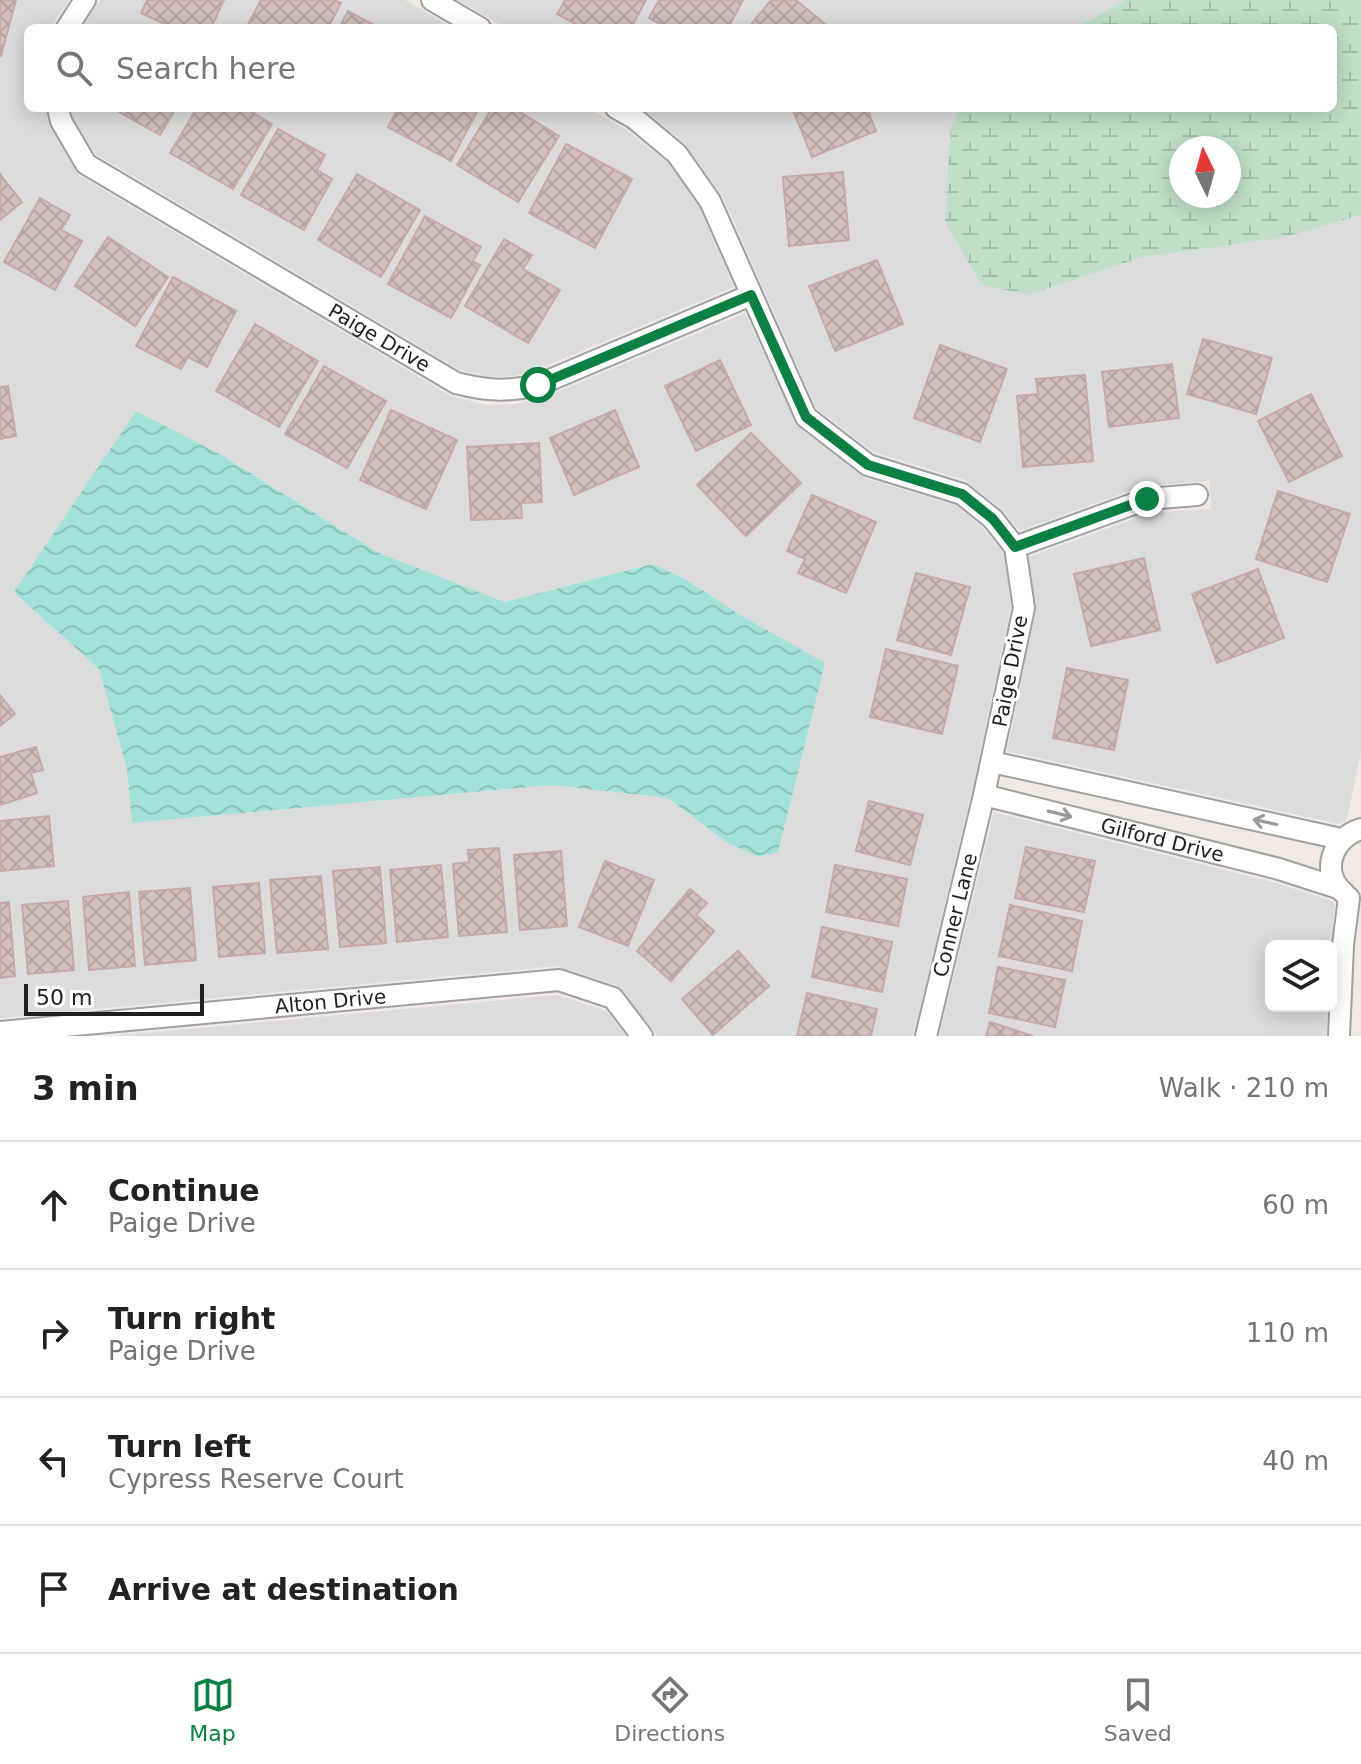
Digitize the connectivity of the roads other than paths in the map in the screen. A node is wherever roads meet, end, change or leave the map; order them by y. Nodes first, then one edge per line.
1 (85, 0) edge
2 (432, 0) edge
3 (70, 24) edge
4 (473, 24) edge
5 (59, 112) edge
6 (623, 112) edge
7 (751, 295) junction
8 (1197, 495) dead end
9 (1015, 547) junction
10 (992, 762) junction
11 (984, 795) junction
12 (1355, 827) edge
13 (1349, 896) edge
14 (0, 1032) edge
15 (642, 1036) edge
16 (926, 1036) edge
17 (1339, 1036) edge

1 - 3 street
2 - 4 street
5 - 7 street, Paige Drive
6 - 7 street
7 - 9 street
8 - 9 street
9 - 10 street, Paige Drive
10 - 11 street, Paige Drive
12 -> 10 street, Gilford Drive
11 -> 13 street, Gilford Drive
11 - 16 street, Conner Lane
12 - 13 street
13 - 17 street
14 - 15 street, Alton Drive

